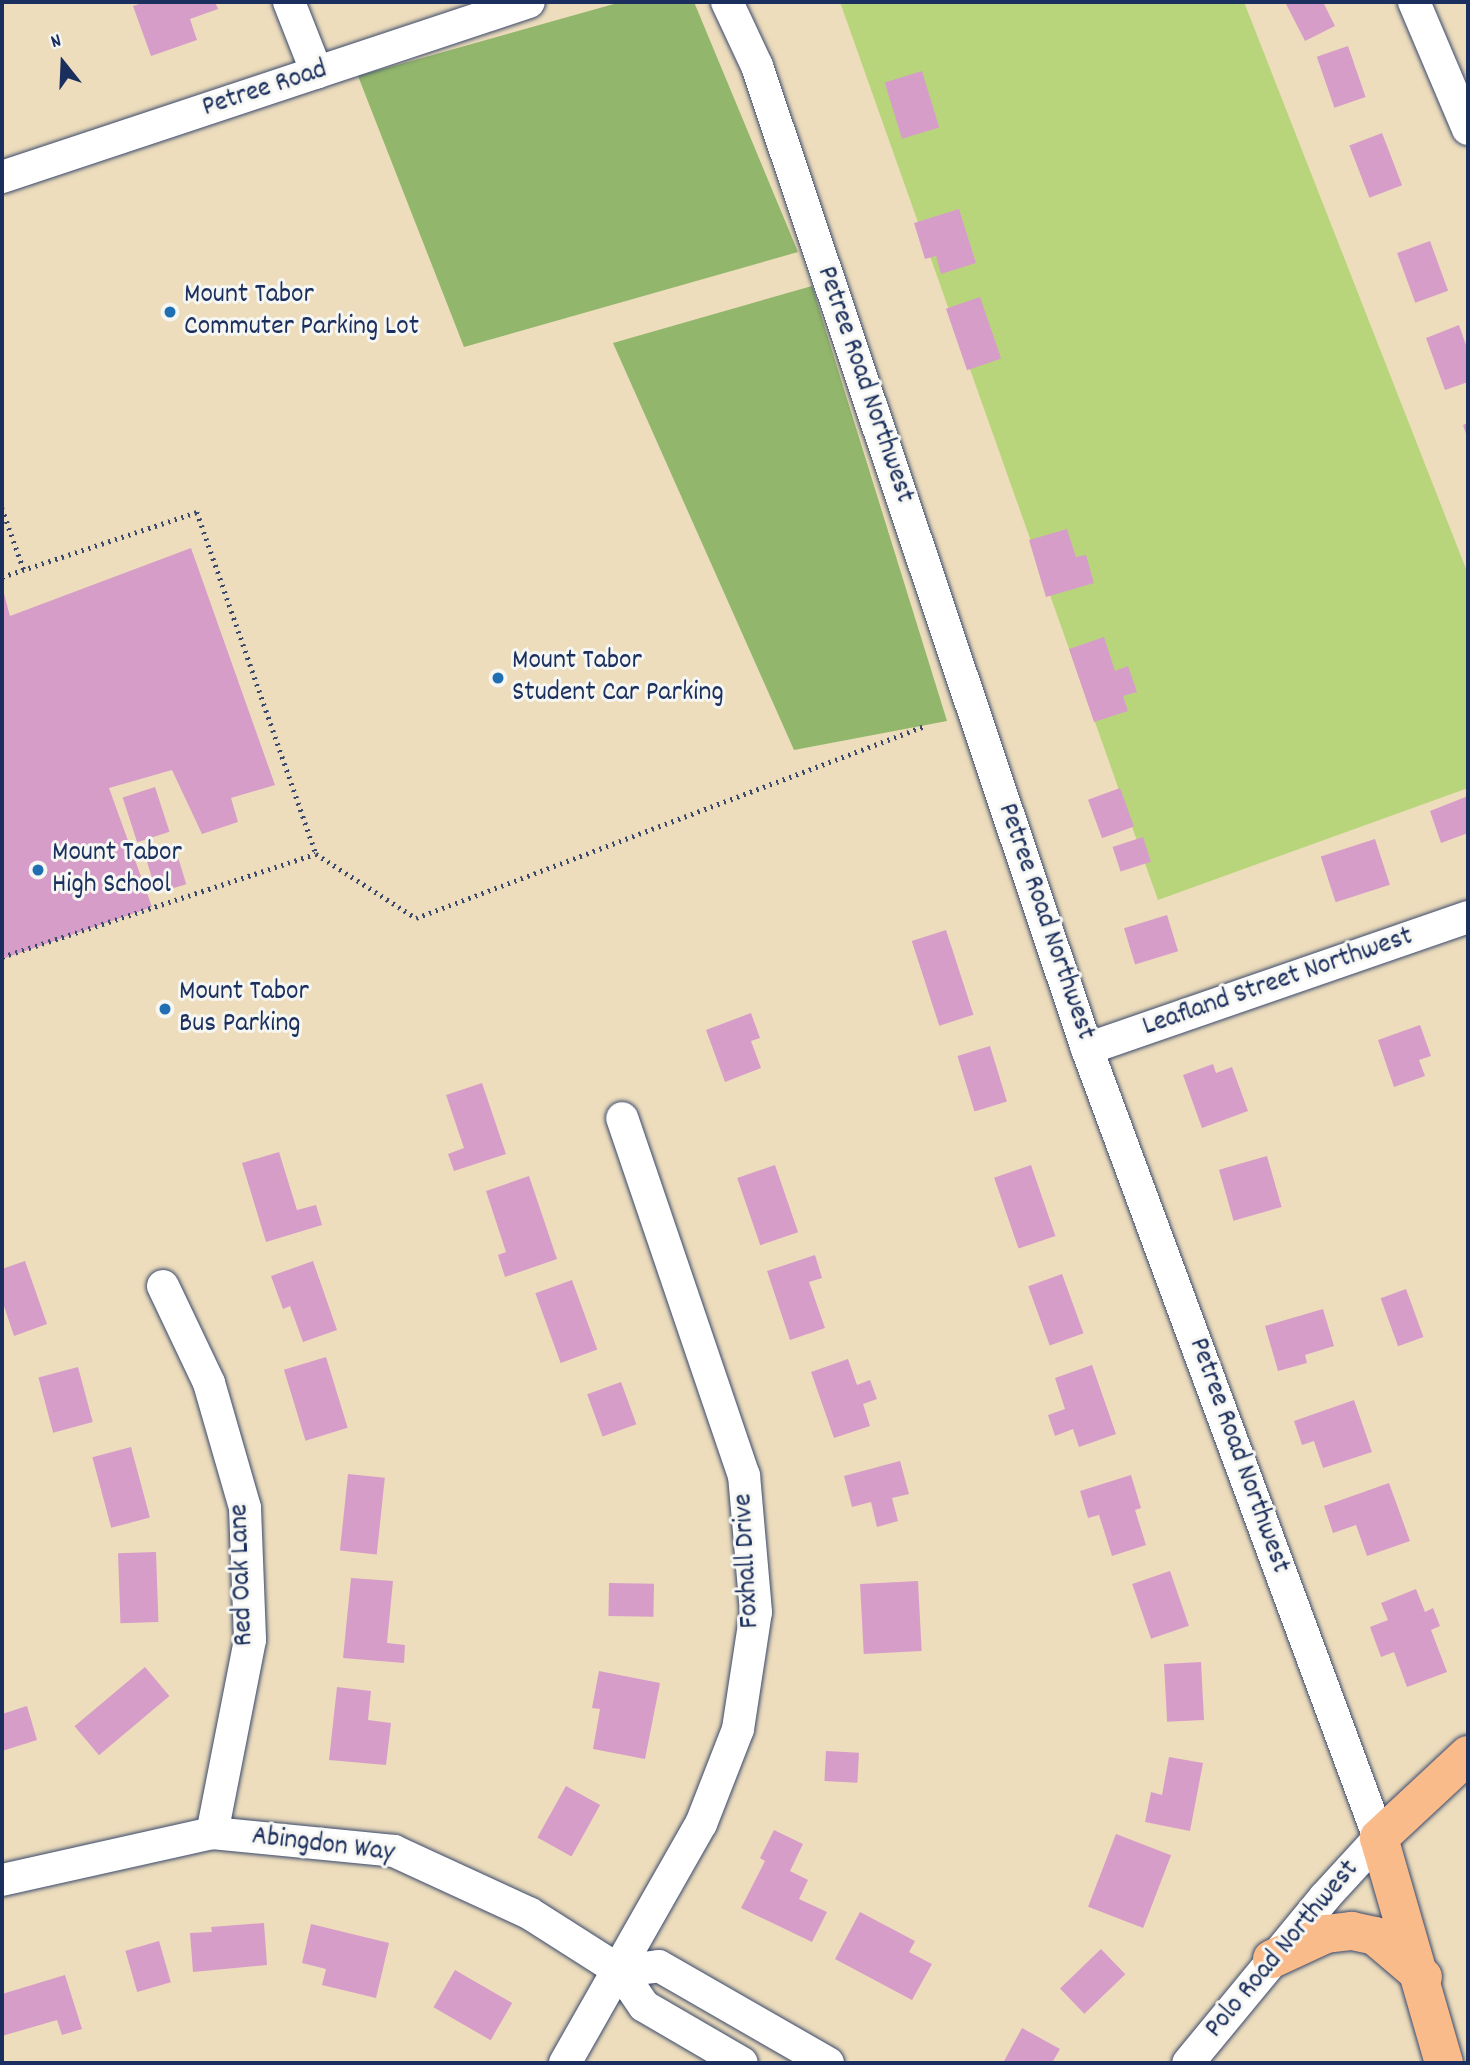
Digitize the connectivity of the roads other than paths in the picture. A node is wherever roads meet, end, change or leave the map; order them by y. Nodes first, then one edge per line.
1 (289, 2) edge
2 (529, 2) edge
3 (727, 2) edge
4 (1415, 2) edge
5 (317, 73) junction
6 (1468, 129) edge
7 (2, 177) edge
8 (1468, 917) edge
9 (1087, 1049) junction
10 (622, 1118) dead end
11 (163, 1286) dead end
12 (1468, 1755) edge
13 (212, 1833) junction
14 (1379, 1838) junction
15 (2, 1880) edge
16 (1272, 1959) junction
17 (620, 1970) junction
18 (1423, 1978) junction
19 (565, 2063) edge
20 (742, 2063) edge
21 (828, 2063) edge
22 (1188, 2063) edge
23 (1444, 2063) edge

1 - 5 street
2 - 5 street, Petree Road
3 - 9 street, Petree Road Northwest
4 - 6 street
5 - 7 street, Petree Road
8 - 9 street, Leafland Street Northwest
9 - 14 street, Petree Road Northwest
10 - 17 street, Foxhall Drive
11 - 13 street, Red Oak Lane
12 - 14 main road
13 - 15 street, Abingdon Way
13 - 17 street, Abingdon Way
14 - 16 street, Polo Road Northwest
14 - 18 main road
16 - 18 main road
16 - 22 street, Polo Road Northwest
17 - 19 street, Foxhall Drive
17 - 20 street, Abingdon Way
17 - 21 street
18 - 23 main road

